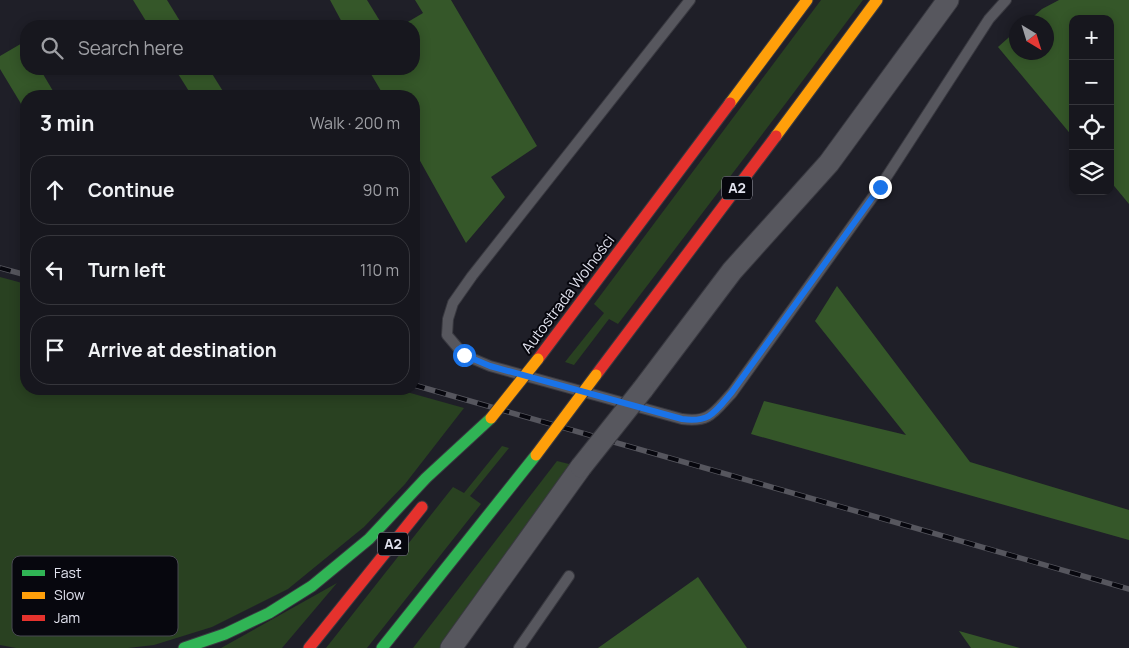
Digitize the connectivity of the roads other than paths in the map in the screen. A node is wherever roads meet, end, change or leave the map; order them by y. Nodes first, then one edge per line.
1 (690, 0) edge
2 (807, 0) edge
3 (876, 0) edge
4 (948, 0) edge
5 (1006, 0) edge
6 (473, 438) junction
7 (447, 475) dead end
8 (430, 497) dead end
9 (570, 576) dead end
10 (184, 648) edge
11 (309, 648) edge
12 (382, 648) edge
13 (451, 648) edge
14 (519, 648) edge

1 - 5 lane
2 - 6 highway, Autostrada Wolności, bridge
3 - 12 highway, A2, bridge
4 - 13 street, bridge
6 - 7 highway, Autostrada Wolności
6 - 10 highway
8 - 11 highway, A2
9 - 14 lane

